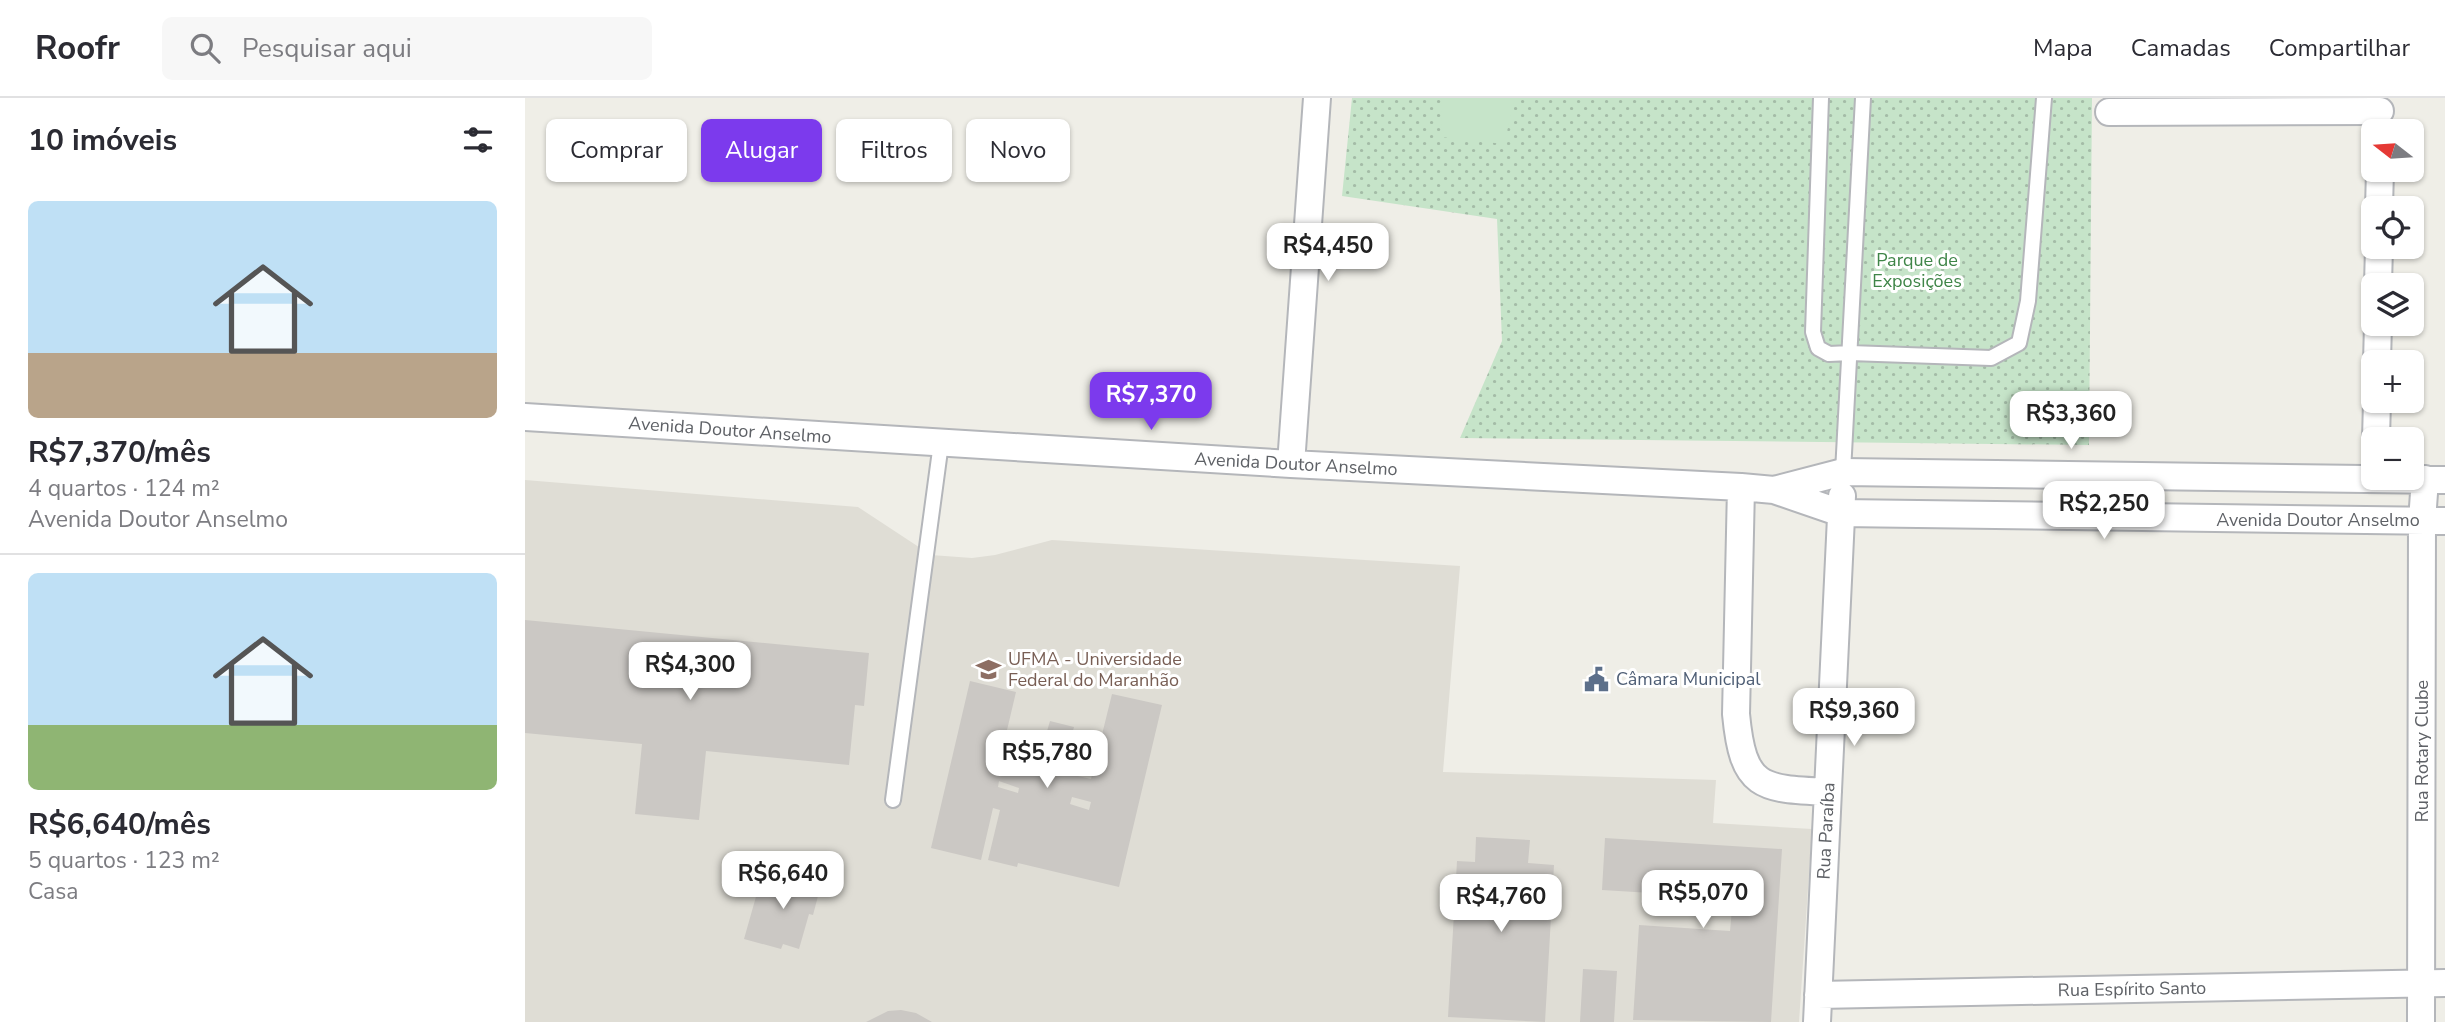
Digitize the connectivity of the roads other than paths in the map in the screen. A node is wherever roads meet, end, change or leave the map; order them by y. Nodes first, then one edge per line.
1 (1317, 98) edge
2 (1821, 98) edge
3 (1863, 98) edge
4 (2044, 98) edge
5 (2109, 112) dead end
6 (2380, 113) edge
7 (1850, 352) junction
8 (525, 417) edge
9 (941, 443) junction
10 (1291, 464) junction
11 (1843, 472) junction
12 (2361, 478) edge
13 (2435, 479) edge
14 (1741, 487) junction
15 (1774, 490) junction
16 (2376, 490) edge
17 (1841, 513) junction
18 (2377, 521) junction
19 (2433, 521) edge
20 (1828, 792) junction
21 (893, 800) dead end
22 (2434, 983) edge
23 (1818, 995) junction
24 (1817, 1022) edge
25 (2421, 1022) edge

1 - 10 street
2 - 7 lane
3 - 7 lane
4 - 7 lane
5 - 6 street
7 - 11 lane
8 - 9 street, Avenida Doutor Anselmo
9 - 10 street, Avenida Doutor Anselmo
9 - 21 lane
10 - 14 street, Avenida Doutor Anselmo
11 - 12 street, Avenida Doutor Anselmo
11 - 15 street, Avenida Doutor Anselmo
11 - 17 street, Rua Paraíba
13 - 19 street, Rua Rotary Clube
14 - 15 street, Avenida Doutor Anselmo
14 - 20 street
15 - 17 street, Avenida Doutor Anselmo
16 - 18 street
17 - 18 street, Avenida Doutor Anselmo
17 - 20 street, Rua Paraíba
18 - 19 street, Avenida Doutor Anselmo
19 - 22 street, Rua Rotary Clube
20 - 23 street, Rua Paraíba
22 - 23 street, Rua Espírito Santo
22 - 25 street, Rua Rotary Clube
23 - 24 street, Rua Paraíba

